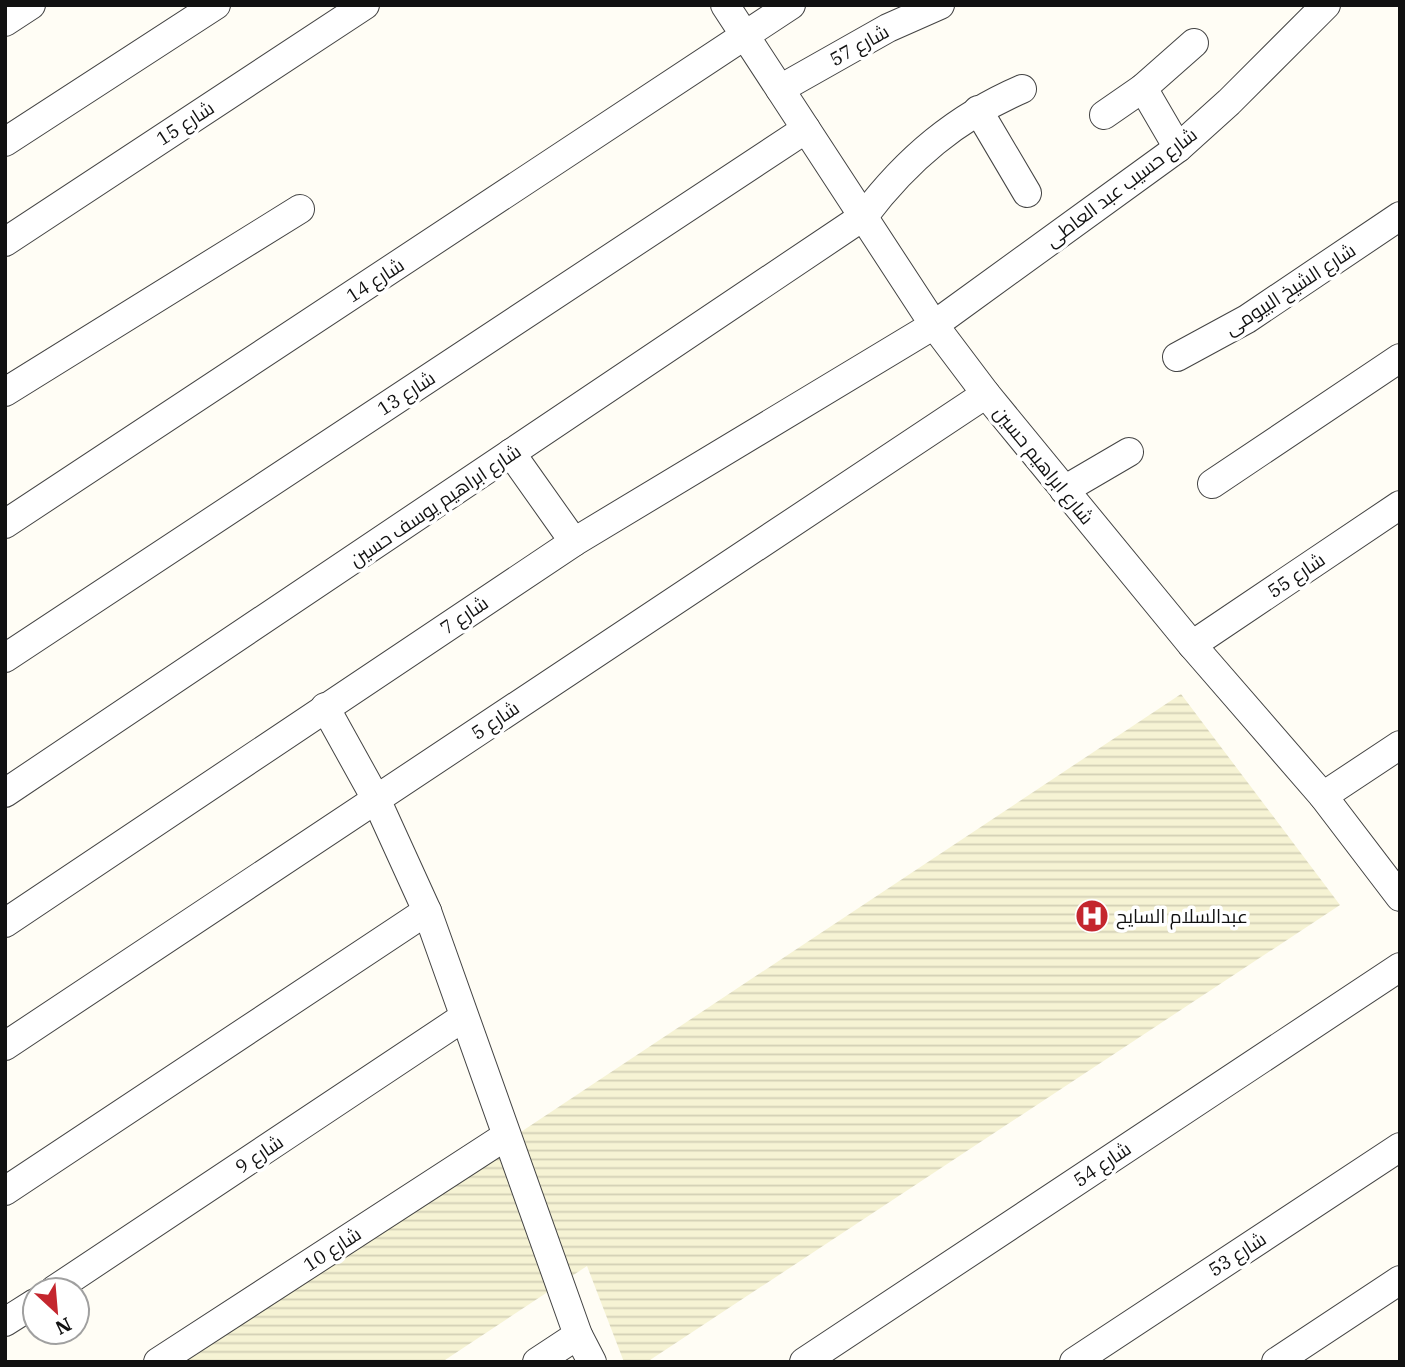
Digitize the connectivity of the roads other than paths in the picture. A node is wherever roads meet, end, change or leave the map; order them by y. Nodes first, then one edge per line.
1 (31, 5) edge
2 (216, 5) edge
3 (365, 5) edge
4 (725, 5) edge
5 (791, 5) edge
6 (940, 5) edge
7 (1326, 5) edge
8 (5, 22) edge
9 (745, 36) junction
10 (1194, 43) dead end
11 (780, 89) junction
12 (1022, 89) dead end
13 (1143, 89) junction
14 (978, 110) junction
15 (1104, 115) dead end
16 (806, 129) junction
17 (5, 142) edge
18 (1178, 148) junction
19 (1027, 193) dead end
20 (300, 209) dead end
21 (864, 216) junction
22 (1400, 216) edge
23 (5, 242) edge
24 (934, 325) junction
25 (1177, 357) dead end
26 (1400, 358) edge
27 (5, 392) edge
28 (986, 394) junction
29 (1129, 452) dead end
30 (511, 453) junction
31 (1212, 484) dead end
32 (1064, 490) junction
33 (1400, 505) edge
34 (5, 524) edge
35 (573, 542) junction
36 (1192, 645) junction
37 (5, 658) edge
38 (326, 707) junction
39 (1400, 745) edge
40 (5, 793) edge
41 (1322, 796) junction
42 (376, 799) junction
43 (1399, 894) edge
44 (427, 911) junction
45 (5, 923) edge
46 (1400, 967) edge
47 (464, 1017) junction
48 (5, 1046) edge
49 (506, 1136) junction
50 (1400, 1147) edge
51 (5, 1191) edge
52 (75, 1276) edge
53 (1400, 1280) edge
54 (21, 1312) edge
55 (5, 1322) edge
56 (578, 1335) junction
57 (158, 1362) edge
58 (537, 1362) edge
59 (592, 1362) edge
60 (804, 1362) edge
61 (1074, 1362) edge
62 (1276, 1362) edge

1 - 8 street
2 - 17 street
3 - 23 street, شارع 15
4 - 9 street, شارع ابراهيم حسين
5 - 9 street, شارع 14
6 - 11 street, شارع 57
7 - 18 street, شارع حسيب عبد العاطى
9 - 11 street, شارع ابراهيم حسين
9 - 34 street, شارع 14
10 - 13 street
11 - 16 street, شارع ابراهيم حسين
12 - 14 street, شارع ابراهيم يوسف حسين
13 - 15 street
13 - 18 street
14 - 19 street
14 - 21 street, شارع ابراهيم يوسف حسين
16 - 21 street, شارع ابراهيم حسين
16 - 37 street, شارع 13
18 - 24 street, شارع حسيب عبد العاطى
20 - 27 street
21 - 24 street, شارع ابراهيم حسين
21 - 30 street, شارع ابراهيم يوسف حسين
22 - 25 street, شارع الشيخ البيومى
24 - 28 street, شارع ابراهيم حسين
24 - 35 street, شارع 7
26 - 31 street
28 - 32 street, شارع ابراهيم حسين
28 - 42 street, شارع 5
29 - 32 street
30 - 35 street
30 - 40 street, شارع ابراهيم يوسف حسين
32 - 36 street, شارع ابراهيم حسين
33 - 36 street, شارع 55
35 - 38 street, شارع 7
36 - 41 street, شارع ابراهيم حسين
38 - 42 street
38 - 45 street, شارع 7
39 - 41 street
41 - 43 street, شارع ابراهيم حسين
42 - 44 street
42 - 48 street, شارع 5
44 - 47 street
44 - 51 street
46 - 60 street, شارع 54
47 - 49 street
47 - 52 street, شارع 9
49 - 56 street
49 - 57 street, شارع 10
50 - 61 street, شارع 53
53 - 62 street
54 - 55 street
56 - 58 street
56 - 59 street

